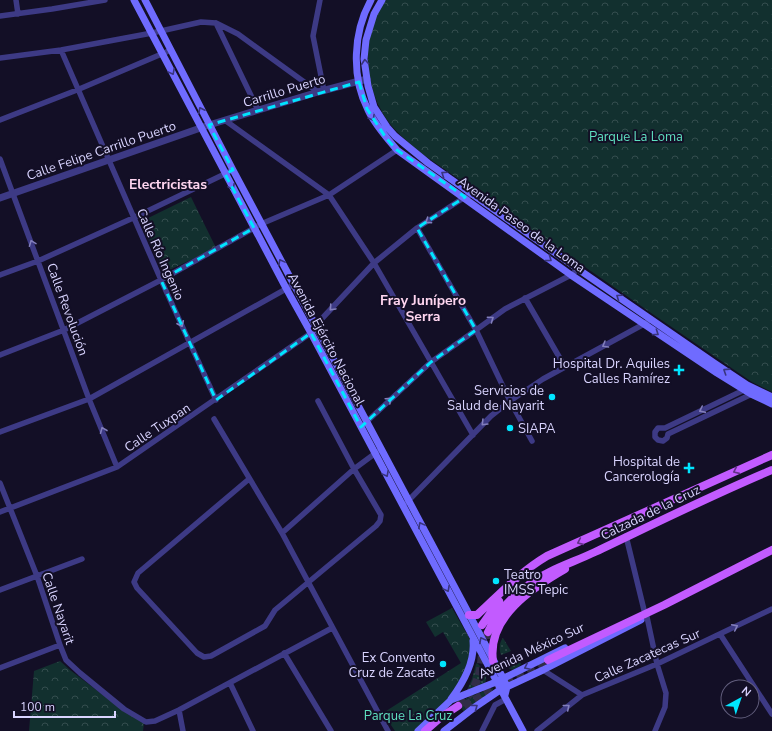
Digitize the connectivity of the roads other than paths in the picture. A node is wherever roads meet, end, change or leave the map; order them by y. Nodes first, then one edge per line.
1 (16, 0) edge
2 (105, 0) edge
3 (134, 0) edge
4 (145, 0) edge
5 (320, 0) edge
6 (371, 0) edge
7 (382, 0) edge
8 (18, 14) junction
9 (0, 16) edge
10 (216, 23) junction
11 (160, 30) junction
12 (152, 33) junction
13 (61, 50) junction
14 (171, 50) junction
15 (163, 53) junction
16 (0, 58) edge
17 (367, 79) junction
18 (359, 82) junction
19 (77, 90) junction
20 (321, 91) junction
21 (258, 110) junction
22 (0, 120) edge
23 (226, 121) junction
24 (209, 125) junction
25 (202, 128) junction
26 (397, 150) junction
27 (0, 159) edge
28 (108, 160) junction
29 (232, 170) junction
30 (225, 174) junction
31 (13, 193) junction
32 (473, 194) junction
33 (329, 195) junction
34 (465, 197) junction
35 (0, 198) edge
36 (133, 218) junction
37 (261, 224) junction
38 (254, 228) junction
39 (417, 228) junction
40 (38, 261) junction
41 (374, 263) junction
42 (578, 269) junction
43 (0, 275) edge
44 (571, 275) junction
45 (161, 280) junction
46 (293, 285) junction
47 (286, 288) junction
48 (525, 298) junction
49 (651, 319) junction
50 (644, 324) junction
51 (316, 326) junction
52 (64, 330) junction
53 (476, 330) junction
54 (311, 333) junction
55 (190, 342) junction
56 (0, 355) edge
57 (431, 362) junction
58 (566, 367) junction
59 (746, 387) junction
60 (755, 393) junction
61 (772, 397) edge
62 (89, 399) junction
63 (216, 400) junction
64 (318, 401) dead end
65 (510, 401) junction
66 (772, 404) edge
67 (214, 419) dead end
68 (366, 421) junction
69 (687, 421) junction
70 (361, 427) junction
71 (0, 432) edge
72 (473, 435) junction
73 (532, 441) dead end
74 (378, 452) junction
75 (772, 455) edge
76 (118, 466) junction
77 (354, 470) junction
78 (772, 470) edge
79 (250, 479) junction
80 (0, 483) edge
81 (687, 493) junction
82 (405, 504) junction
83 (694, 504) junction
84 (10, 509) junction
85 (0, 512) edge
86 (282, 533) junction
87 (626, 536) junction
88 (565, 549) junction
89 (772, 550) edge
90 (594, 552) junction
91 (82, 559) dead end
92 (37, 576) junction
93 (308, 583) junction
94 (0, 590) edge
95 (664, 605) junction
96 (772, 609) edge
97 (645, 614) junction
98 (469, 615) junction
99 (482, 625) tunnel mouth
100 (332, 628) junction
101 (488, 632) tunnel mouth
102 (720, 634) junction
103 (472, 637) junction
104 (60, 645) junction
105 (284, 653) junction
106 (548, 660) tunnel mouth
107 (493, 661) junction
108 (657, 664) junction
109 (0, 668) edge
110 (543, 670) junction
111 (499, 680) junction
112 (230, 683) junction
113 (504, 693) junction
114 (582, 695) junction
115 (451, 700) junction
116 (772, 701) edge
117 (766, 704) junction
118 (179, 710) junction
119 (772, 714) edge
120 (183, 731) edge
121 (253, 731) edge
122 (331, 731) edge
123 (388, 731) edge
124 (418, 731) edge
125 (425, 731) edge
126 (433, 731) edge
127 (444, 731) edge
128 (482, 731) edge
129 (523, 731) edge
130 (537, 731) edge
131 (655, 731) edge

1 - 8 street
2 - 8 street
3 - 12 main road, Avenida Ejército Nacional
4 - 11 main road, Avenida Ejército Nacional
5 - 20 street
6 - 18 main road, Avenida Paseo de la Loma
17 -> 7 main road, Avenida Paseo de la Loma
8 - 9 street
10 - 11 street
10 - 20 street
10 - 21 street
11 - 12 street
11 - 14 main road, Avenida Ejército Nacional
12 - 13 street
12 - 15 main road, Avenida Ejército Nacional
13 - 16 street
13 - 19 street, Calle Río Ingenio
14 - 15 street
24 -> 14 main road, Avenida Ejército Nacional
15 - 19 street
15 -> 25 main road, Avenida Ejército Nacional
17 - 18 street, Carrillo Puerto
32 -> 17 main road, Avenida Paseo de la Loma
18 - 20 street, Carrillo Puerto
18 -> 26 main road, Avenida Paseo de la Loma
19 - 22 street
19 - 28 street, Calle Río Ingenio
20 - 21 street, Carrillo Puerto
21 - 23 street, Carrillo Puerto
23 - 24 street, Carrillo Puerto
23 - 33 street
24 - 25 street, Calle Felipe Carrillo Puerto
24 - 29 main road, Avenida Ejército Nacional
25 - 28 street, Calle Felipe Carrillo Puerto
25 - 30 main road, Avenida Ejército Nacional
26 - 33 street
26 - 34 main road, Avenida Paseo de la Loma
27 - 31 street, Calle Revolución
28 - 31 street, Calle Felipe Carrillo Puerto
28 - 36 street, Calle Río Ingenio
29 - 30 street
29 - 37 main road, Avenida Ejército Nacional
30 - 36 street
30 -> 38 main road, Avenida Ejército Nacional
31 - 35 street, Calle Felipe Carrillo Puerto
40 -> 31 street, Calle Revolución
32 - 34 street, Calle Tuxpan
32 - 42 main road, Avenida Paseo de la Loma
33 - 37 street
33 - 41 street
34 -> 39 street, Calle Tuxpan
34 -> 44 main road, Avenida Paseo de la Loma
36 - 40 street
36 - 45 street, Calle Río Ingenio
37 - 38 street
46 -> 37 main road, Avenida Ejército Nacional
38 - 45 street
38 - 47 main road, Avenida Ejército Nacional
39 - 41 street, Calle Tuxpan
39 - 53 street
40 - 43 street
40 - 52 street, Calle Revolución
41 -> 51 street, Calle Tuxpan
41 - 57 street
42 - 44 street
49 -> 42 main road, Avenida Paseo de la Loma
44 - 48 street
44 - 50 main road, Avenida Paseo de la Loma
45 - 52 street
45 -> 55 street, Calle Río Ingenio
46 - 47 street
46 - 51 main road, Avenida Ejército Nacional
47 - 54 main road, Avenida Ejército Nacional
47 - 55 street
53 -> 48 street
48 - 58 street
49 - 50 street
59 -> 49 main road, Avenida Paseo de la Loma
50 -> 58 street
50 -> 59 main road, Avenida Paseo de la Loma
51 - 54 street, Calle Tuxpan
51 - 68 main road, Avenida Ejército Nacional
52 - 56 street
52 - 62 street, Calle Revolución
53 - 57 street
53 - 65 street
54 - 63 street, Calle Tuxpan
54 - 70 main road, Avenida Ejército Nacional
55 - 62 street
55 - 63 street, Calle Río Ingenio
68 -> 57 street
57 - 72 street
58 - 65 street
59 - 60 main road, Avenida Paseo de la Loma
59 -> 69 street
60 - 61 main road, Avenida Paseo de la Loma
60 - 66 main road, Avenida Paseo de la Loma
60 - 69 street
62 - 71 street
76 -> 62 street, Calle Revolución
63 - 76 street, Calle Tuxpan
64 - 77 street
65 -> 72 street
65 - 73 street
67 - 79 street
68 - 70 street
68 - 74 main road, Avenida Ejército Nacional
69 - 69 street
70 - 74 main road, Avenida Ejército Nacional
72 - 82 street
74 - 77 street
74 - 82 main road, Avenida Ejército Nacional
75 -> 81 main road, Calzada de la Cruz
76 - 84 street, Calle Tuxpan
77 - 86 street
77 - 93 street
78 - 83 main road, Calzada de la Cruz
79 - 86 street
79 - 93 street
80 - 84 street, Calle Nayarit
81 - 83 main road
81 -> 88 main road, Calzada de la Cruz
98 -> 82 main road, Avenida Ejército Nacional
82 -> 103 main road, Avenida Ejército Nacional
83 - 87 main road, Calzada de la Cruz
84 - 85 street, Calle Tuxpan
84 - 92 street, Calle Nayarit
86 - 93 street
87 - 90 main road, Calzada de la Cruz
87 - 97 street
88 - 98 main road
88 - 99 main road
89 - 95 main road, Avenida México Sur
90 - 101 main road, Calzada de la Cruz
90 - 107 main road
91 - 92 street
92 - 94 street
92 - 104 street, Calle Nayarit
93 - 100 street
95 - 97 main road, Avenida México Sur
95 - 106 main road
102 -> 96 street, Calle Zacatecas Sur
97 - 108 street
97 - 110 main road, Avenida México Sur
97 -> 111 main road, Avenida México Sur
107 -> 98 main road, Avenida Ejército Nacional
100 - 105 street
100 - 123 street
102 - 108 street, Calle Zacatecas Sur
102 - 117 street
103 - 111 main road, Avenida Ejército Nacional
103 - 115 main road
104 - 109 street
104 - 118 street, Calle Nayarit
105 - 112 street
105 - 122 street
107 - 111 main road, Avenida Ejército Nacional
108 - 114 street, Calle Zacatecas Sur
108 - 131 street
110 - 113 main road, Avenida México Sur
110 - 114 street
111 - 113 main road, Avenida Ejército Nacional
111 - 115 main road, Avenida México Sur
112 - 118 street
112 - 121 street
127 -> 113 main road, Avenida México Sur
113 - 128 street
113 - 129 main road, Avenida Ejército Nacional
130 -> 114 street, Calle Zacatecas Sur
115 - 124 main road, Avenida México Sur
116 - 117 street
117 - 119 street
118 - 120 street
125 - 126 main road

